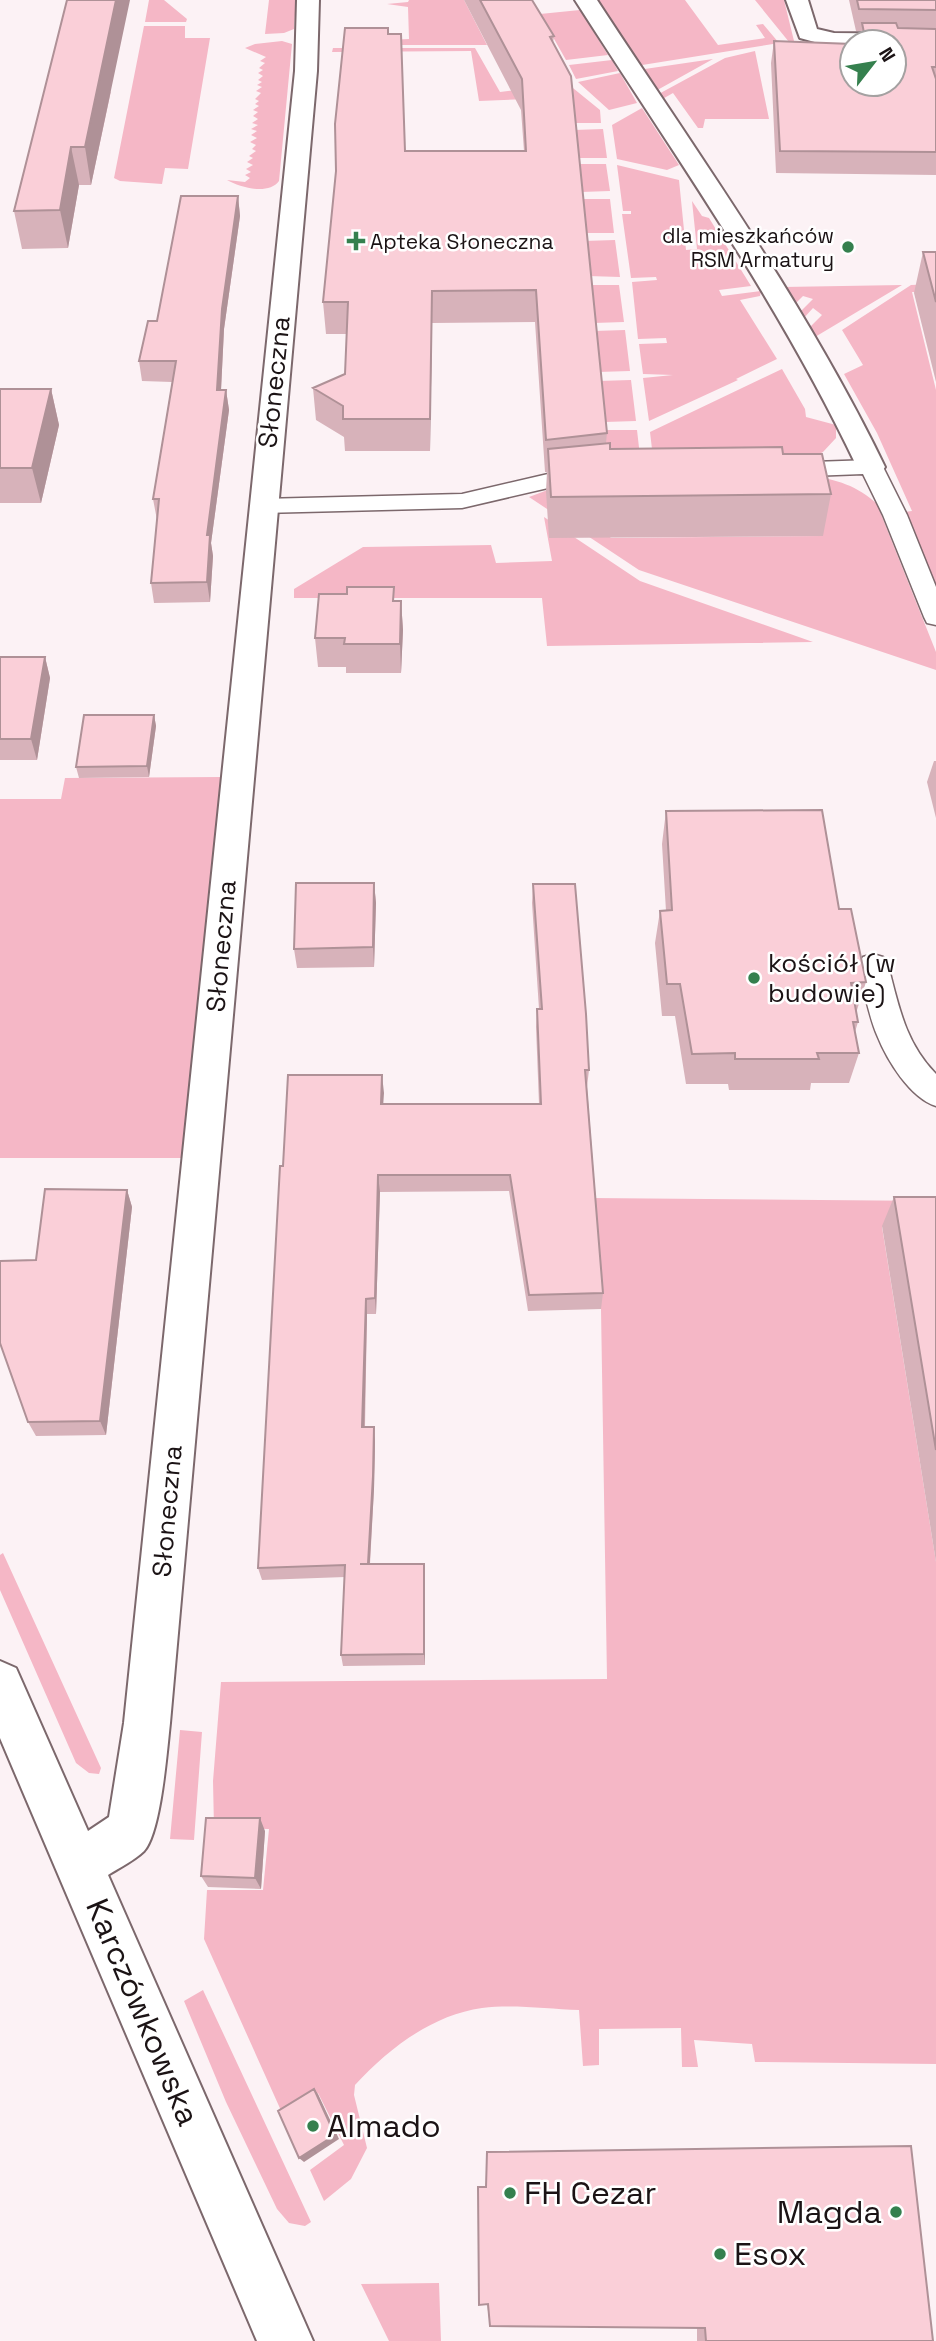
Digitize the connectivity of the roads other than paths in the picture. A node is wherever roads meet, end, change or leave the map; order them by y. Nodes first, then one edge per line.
1 (308, 0) edge
2 (586, 0) edge
3 (797, 0) edge
4 (936, 41) edge
5 (871, 467) junction
6 (764, 470) edge
7 (613, 475) edge
8 (262, 506) junction
9 (936, 617) edge
10 (873, 965) dead end
11 (936, 1094) edge
12 (0, 1684) edge
13 (80, 1865) junction
14 (285, 2341) edge

1 - 8 street, Słoneczna
2 - 5 street
3 - 4 street
5 - 6 lane
5 - 9 lane
7 - 8 lane
8 - 13 street, Słoneczna
10 - 11 lane
12 - 13 street, Karczówkowska
13 - 14 street, Karczówkowska

